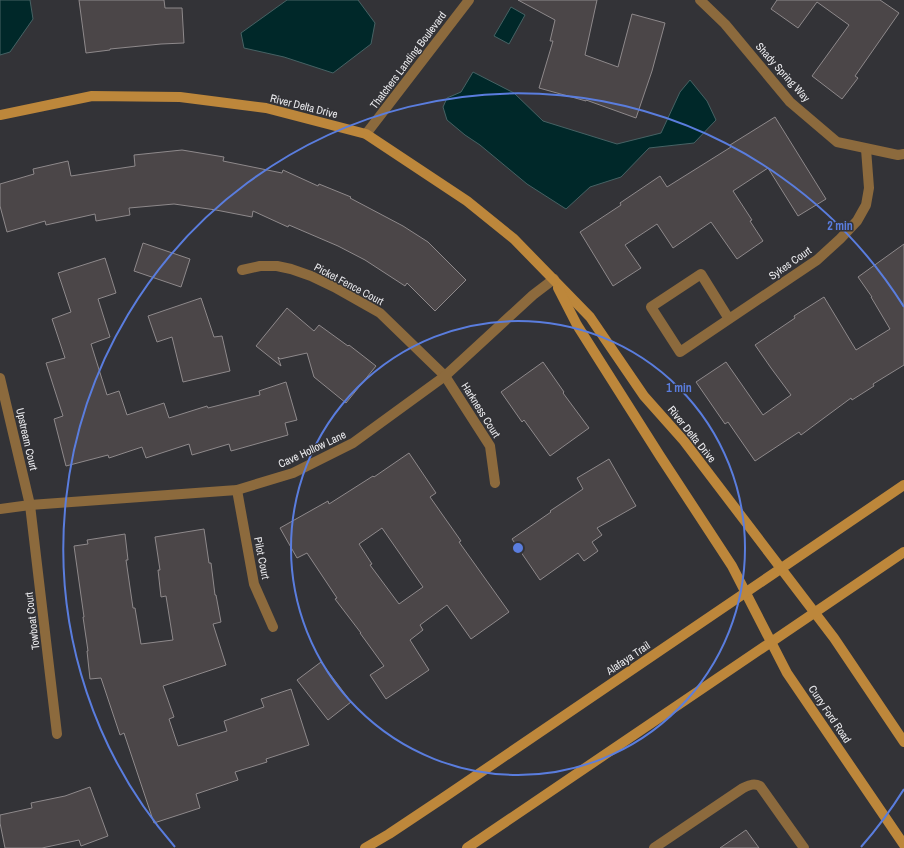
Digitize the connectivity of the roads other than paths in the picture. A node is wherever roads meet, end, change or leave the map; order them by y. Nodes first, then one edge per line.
1 (469, 0) edge
2 (700, 0) edge
3 (0, 115) edge
4 (366, 134) junction
5 (866, 149) junction
6 (904, 154) edge
7 (242, 270) dead end
8 (554, 279) junction
9 (729, 319) junction
10 (445, 376) junction
11 (0, 378) edge
12 (495, 483) dead end
13 (904, 485) edge
14 (237, 490) junction
15 (30, 504) junction
16 (0, 509) edge
17 (904, 552) edge
18 (780, 569) junction
19 (745, 592) junction
20 (815, 613) junction
21 (273, 627) dead end
22 (771, 642) junction
23 (57, 734) dead end
24 (904, 742) edge
25 (904, 844) edge
26 (365, 848) edge
27 (467, 848) edge
28 (654, 848) edge
29 (804, 848) edge

1 - 4 street, Thatchers Landing Boulevard
2 - 5 street, Shady Spring Way
3 - 4 street, River Delta Drive
4 - 8 street, River Delta Drive
5 - 6 street, Shady Spring Way
5 - 9 street, Sykes Court
7 - 10 street, Picket Fence Court
8 - 10 street, Cave Hollow Lane
8 - 18 street, River Delta Drive
8 - 19 street, River Delta Drive
9 - 9 street, Sykes Court
10 - 12 street, Harkness Court
10 - 14 street, Cave Hollow Lane
11 - 15 street, Upstream Court
13 - 18 street, Alafaya Trail
14 - 15 street, Cave Hollow Lane
14 - 21 street, Pilot Court
15 - 16 street, Cave Hollow Lane
15 - 23 street, Towboat Court
17 - 20 street
18 - 19 street, Alafaya Trail
18 - 20 street
19 - 22 street, Curry Ford Road
19 - 26 street, Alafaya Trail
20 - 22 street
20 - 24 street
22 - 25 street, Curry Ford Road
22 - 27 street
28 - 29 street

